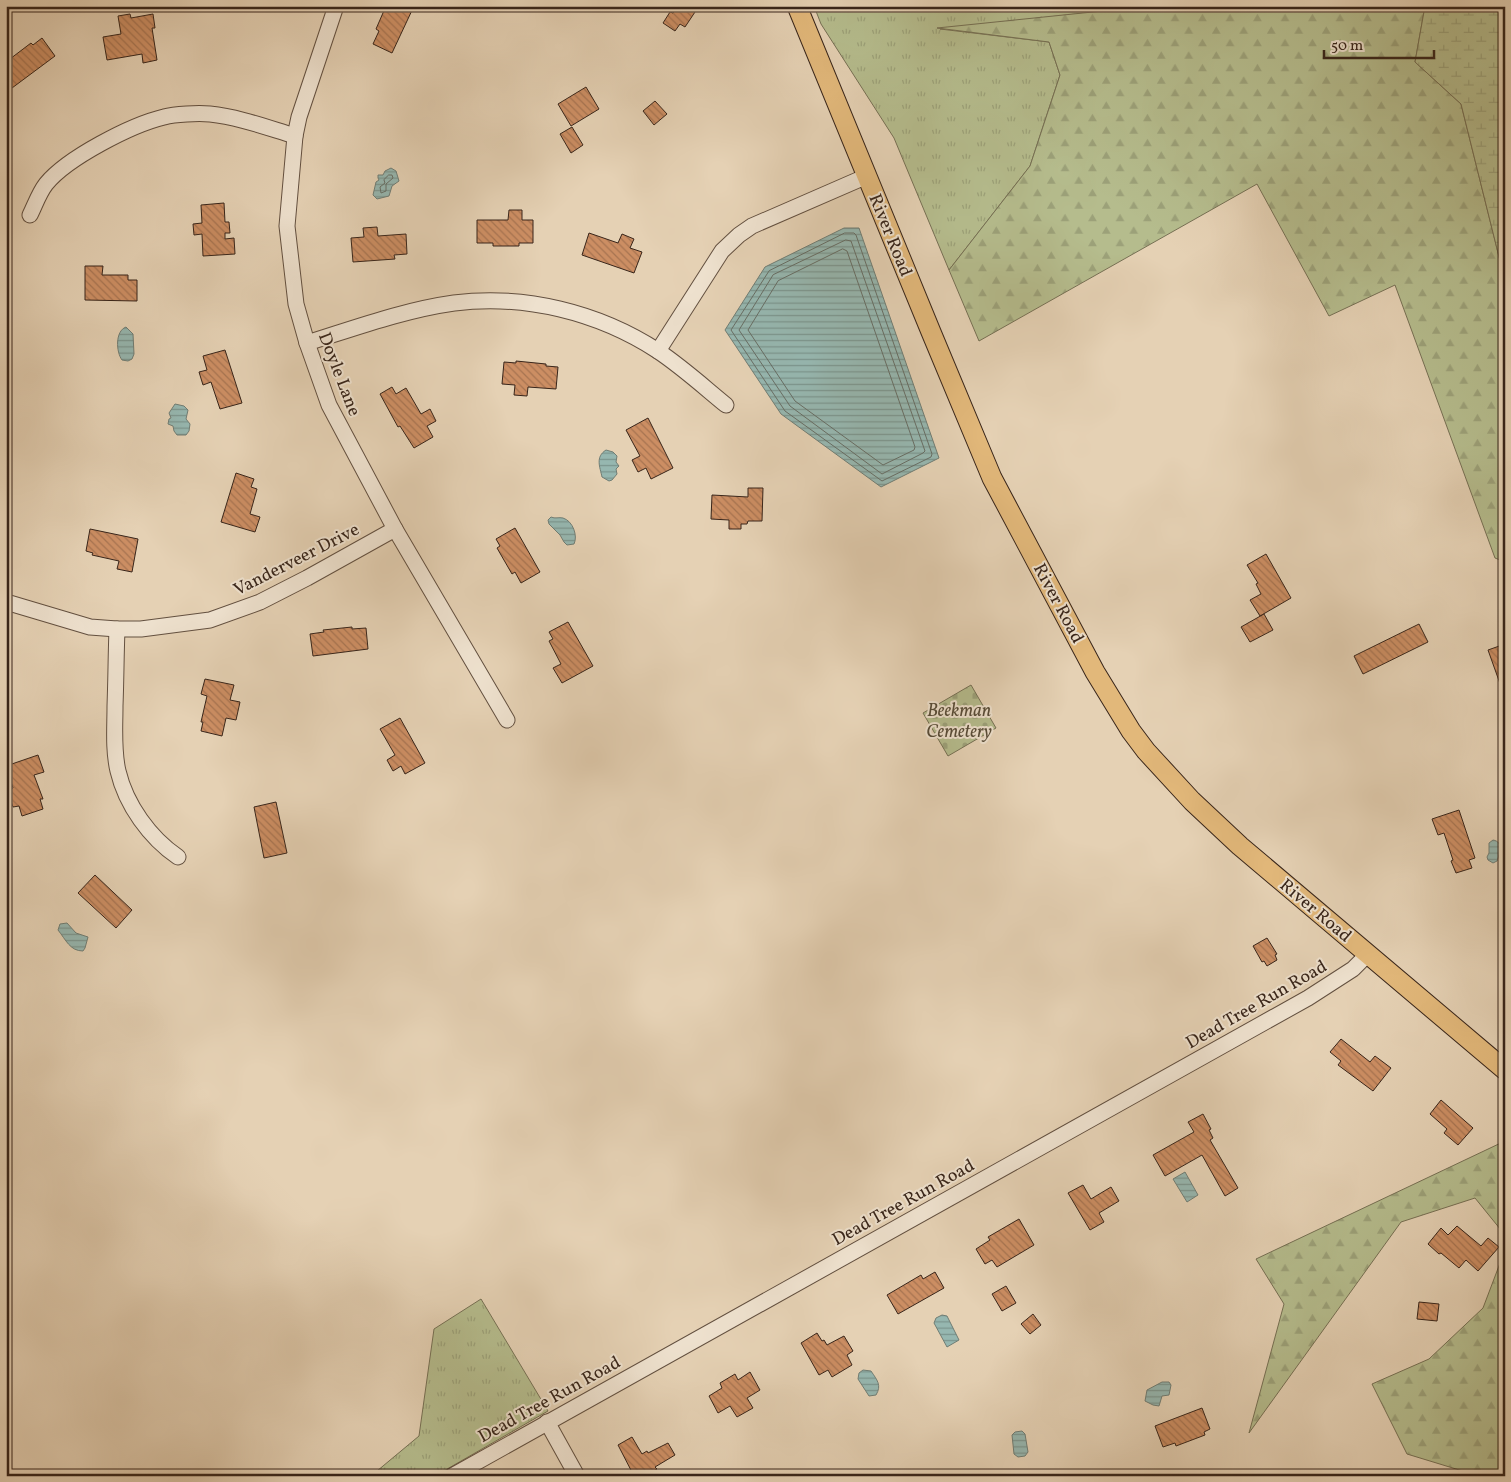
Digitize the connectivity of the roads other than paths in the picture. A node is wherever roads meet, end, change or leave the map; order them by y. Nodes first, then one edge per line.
1 (336, 6) edge
2 (797, 6) edge
3 (295, 136) junction
4 (867, 176) junction
5 (30, 215) dead end
6 (307, 342) junction
7 (658, 351) junction
8 (726, 405) dead end
9 (395, 529) junction
10 (6, 602) edge
11 (117, 629) junction
12 (507, 720) dead end
13 (178, 857) dead end
14 (1368, 954) junction
15 (1505, 1070) edge
16 (547, 1422) junction
17 (452, 1476) edge
18 (577, 1476) edge

1 - 3 street, Doyle Lane
2 - 4 main road, River Road
3 - 5 street
3 - 6 street, Doyle Lane
4 - 7 street
4 - 14 main road, River Road
6 - 7 street
6 - 9 street, Doyle Lane
7 - 8 street
9 - 11 street, Vanderveer Drive
9 - 12 street, Doyle Lane
10 - 11 street, Vanderveer Drive
11 - 13 street
14 - 15 main road, River Road
14 - 16 street, Dead Tree Run Road
16 - 17 street, Dead Tree Run Road
16 - 18 street

